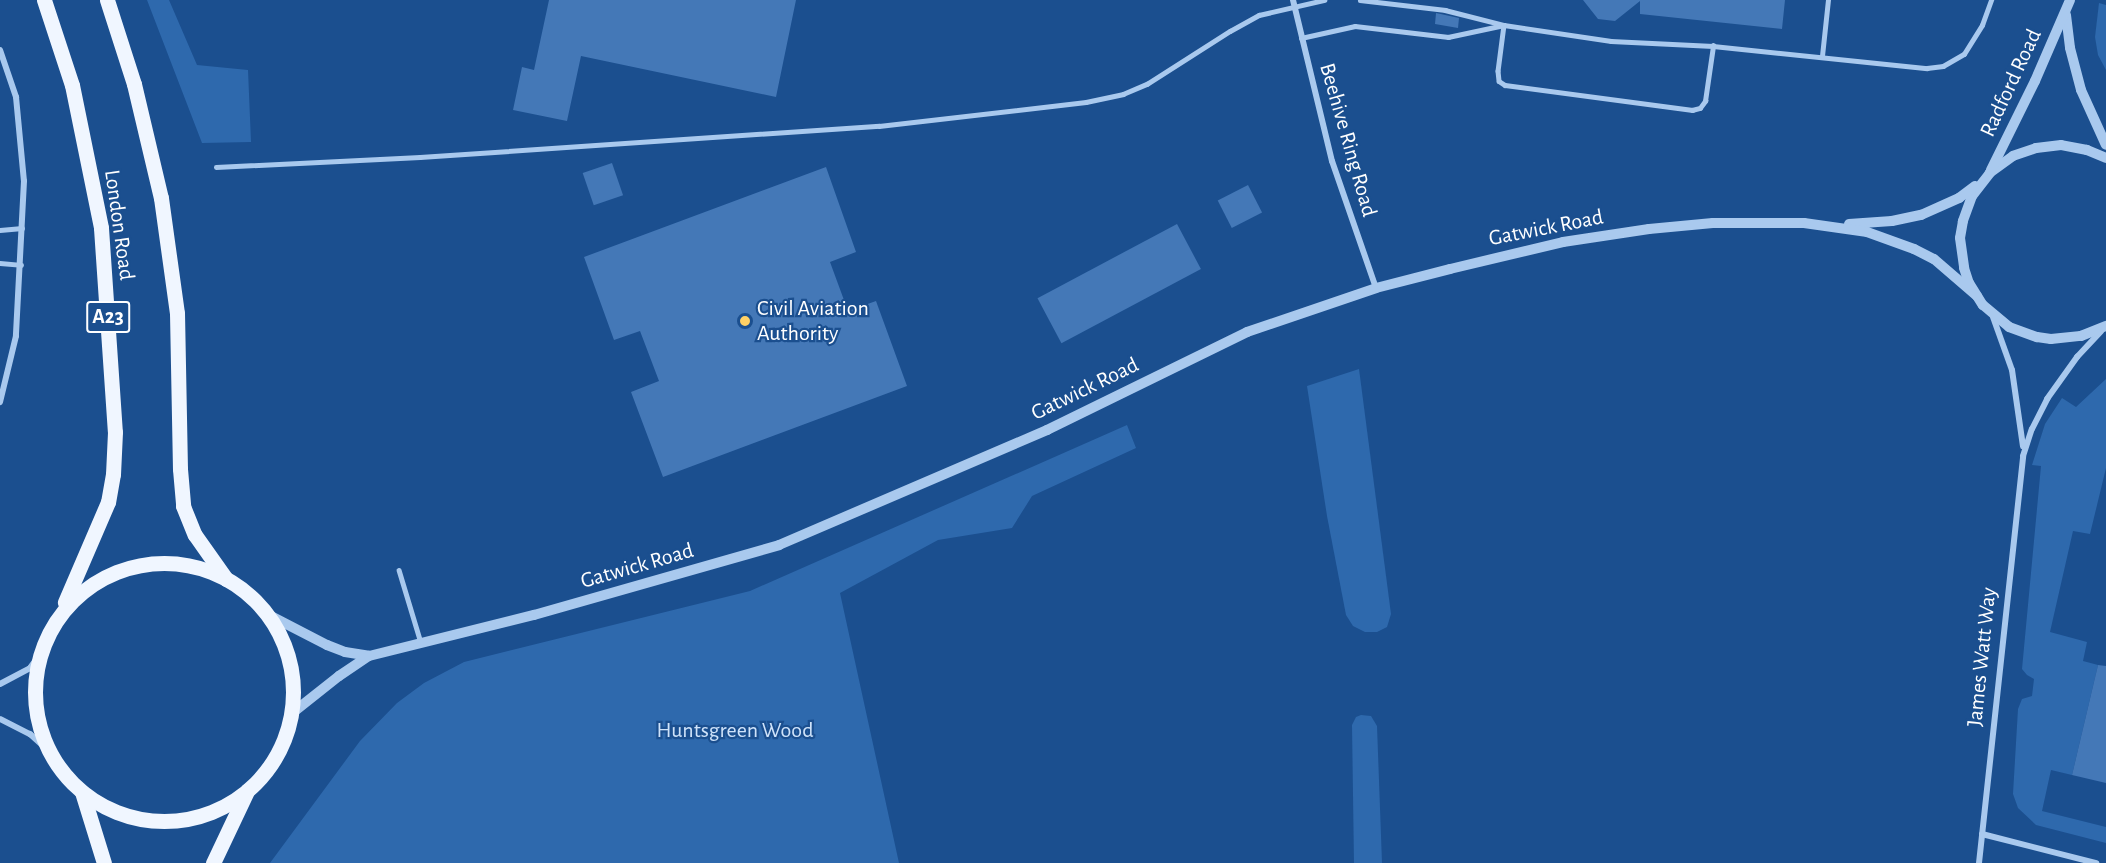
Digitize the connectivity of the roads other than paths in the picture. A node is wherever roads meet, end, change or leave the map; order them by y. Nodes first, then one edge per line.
1 (44, 0) edge
2 (107, 0) edge
3 (1324, 0) edge
4 (1360, 0) edge
5 (1828, 0) edge
6 (1991, 0) edge
7 (1293, 3) edge
8 (2068, 4) edge
9 (1503, 25) junction
10 (1301, 38) junction
11 (1713, 46) junction
12 (0, 50) edge
13 (1822, 56) junction
14 (2106, 145) edge
15 (2106, 158) edge
16 (216, 167) dead end
17 (1986, 177) junction
18 (1830, 225) junction
19 (22, 228) junction
20 (0, 230) edge
21 (0, 263) edge
22 (21, 265) junction
23 (1376, 288) junction
24 (1977, 296) junction
25 (1992, 314) junction
26 (2106, 326) edge
27 (0, 402) edge
28 (2023, 456) junction
29 (399, 570) dead end
30 (226, 580) junction
31 (265, 613) junction
32 (53, 629) junction
33 (421, 643) junction
34 (43, 651) junction
35 (369, 656) junction
36 (0, 684) edge
37 (291, 714) junction
38 (0, 719) edge
39 (51, 753) junction
40 (248, 791) junction
41 (82, 792) junction
42 (1982, 834) junction
43 (104, 863) edge
44 (213, 863) edge
45 (1979, 863) edge
46 (2097, 863) edge

1 - 32 main road, London Road / A23
2 - 30 main road, London Road
3 - 7 lane
4 - 9 lane
5 - 13 lane
6 - 13 lane
7 - 10 street, Beehive Ring Road
7 - 16 lane
8 - 14 street, Radford Road
8 - 17 street, Radford Road
9 - 10 lane
9 - 11 lane
9 - 11 lane
10 - 23 street, Beehive Ring Road
11 - 13 lane
12 - 19 street
15 - 17 street, Gatwick Road
17 - 18 street, Gatwick Road
17 - 24 street, Radford Road
18 - 23 street, Gatwick Road
18 - 24 street, Gatwick Road
19 - 20 lane
19 - 22 street
21 - 22 lane
22 - 27 street
23 - 33 street, Gatwick Road
24 - 25 street
25 - 26 street
25 - 28 street, James Watt Way
26 - 28 street, James Watt Way
28 - 42 street, James Watt Way
29 - 33 lane
30 - 31 main road
30 - 32 main road
31 - 35 street, Gatwick Road
31 - 37 main road
32 - 34 main road
33 - 35 street, Gatwick Road
34 - 36 street
34 - 39 main road
35 - 37 street, Gatwick Road
37 - 40 main road
38 - 39 street
39 - 41 main road
40 - 41 main road
40 - 44 main road
41 - 43 main road
42 - 45 street, James Watt Way
42 - 46 street

